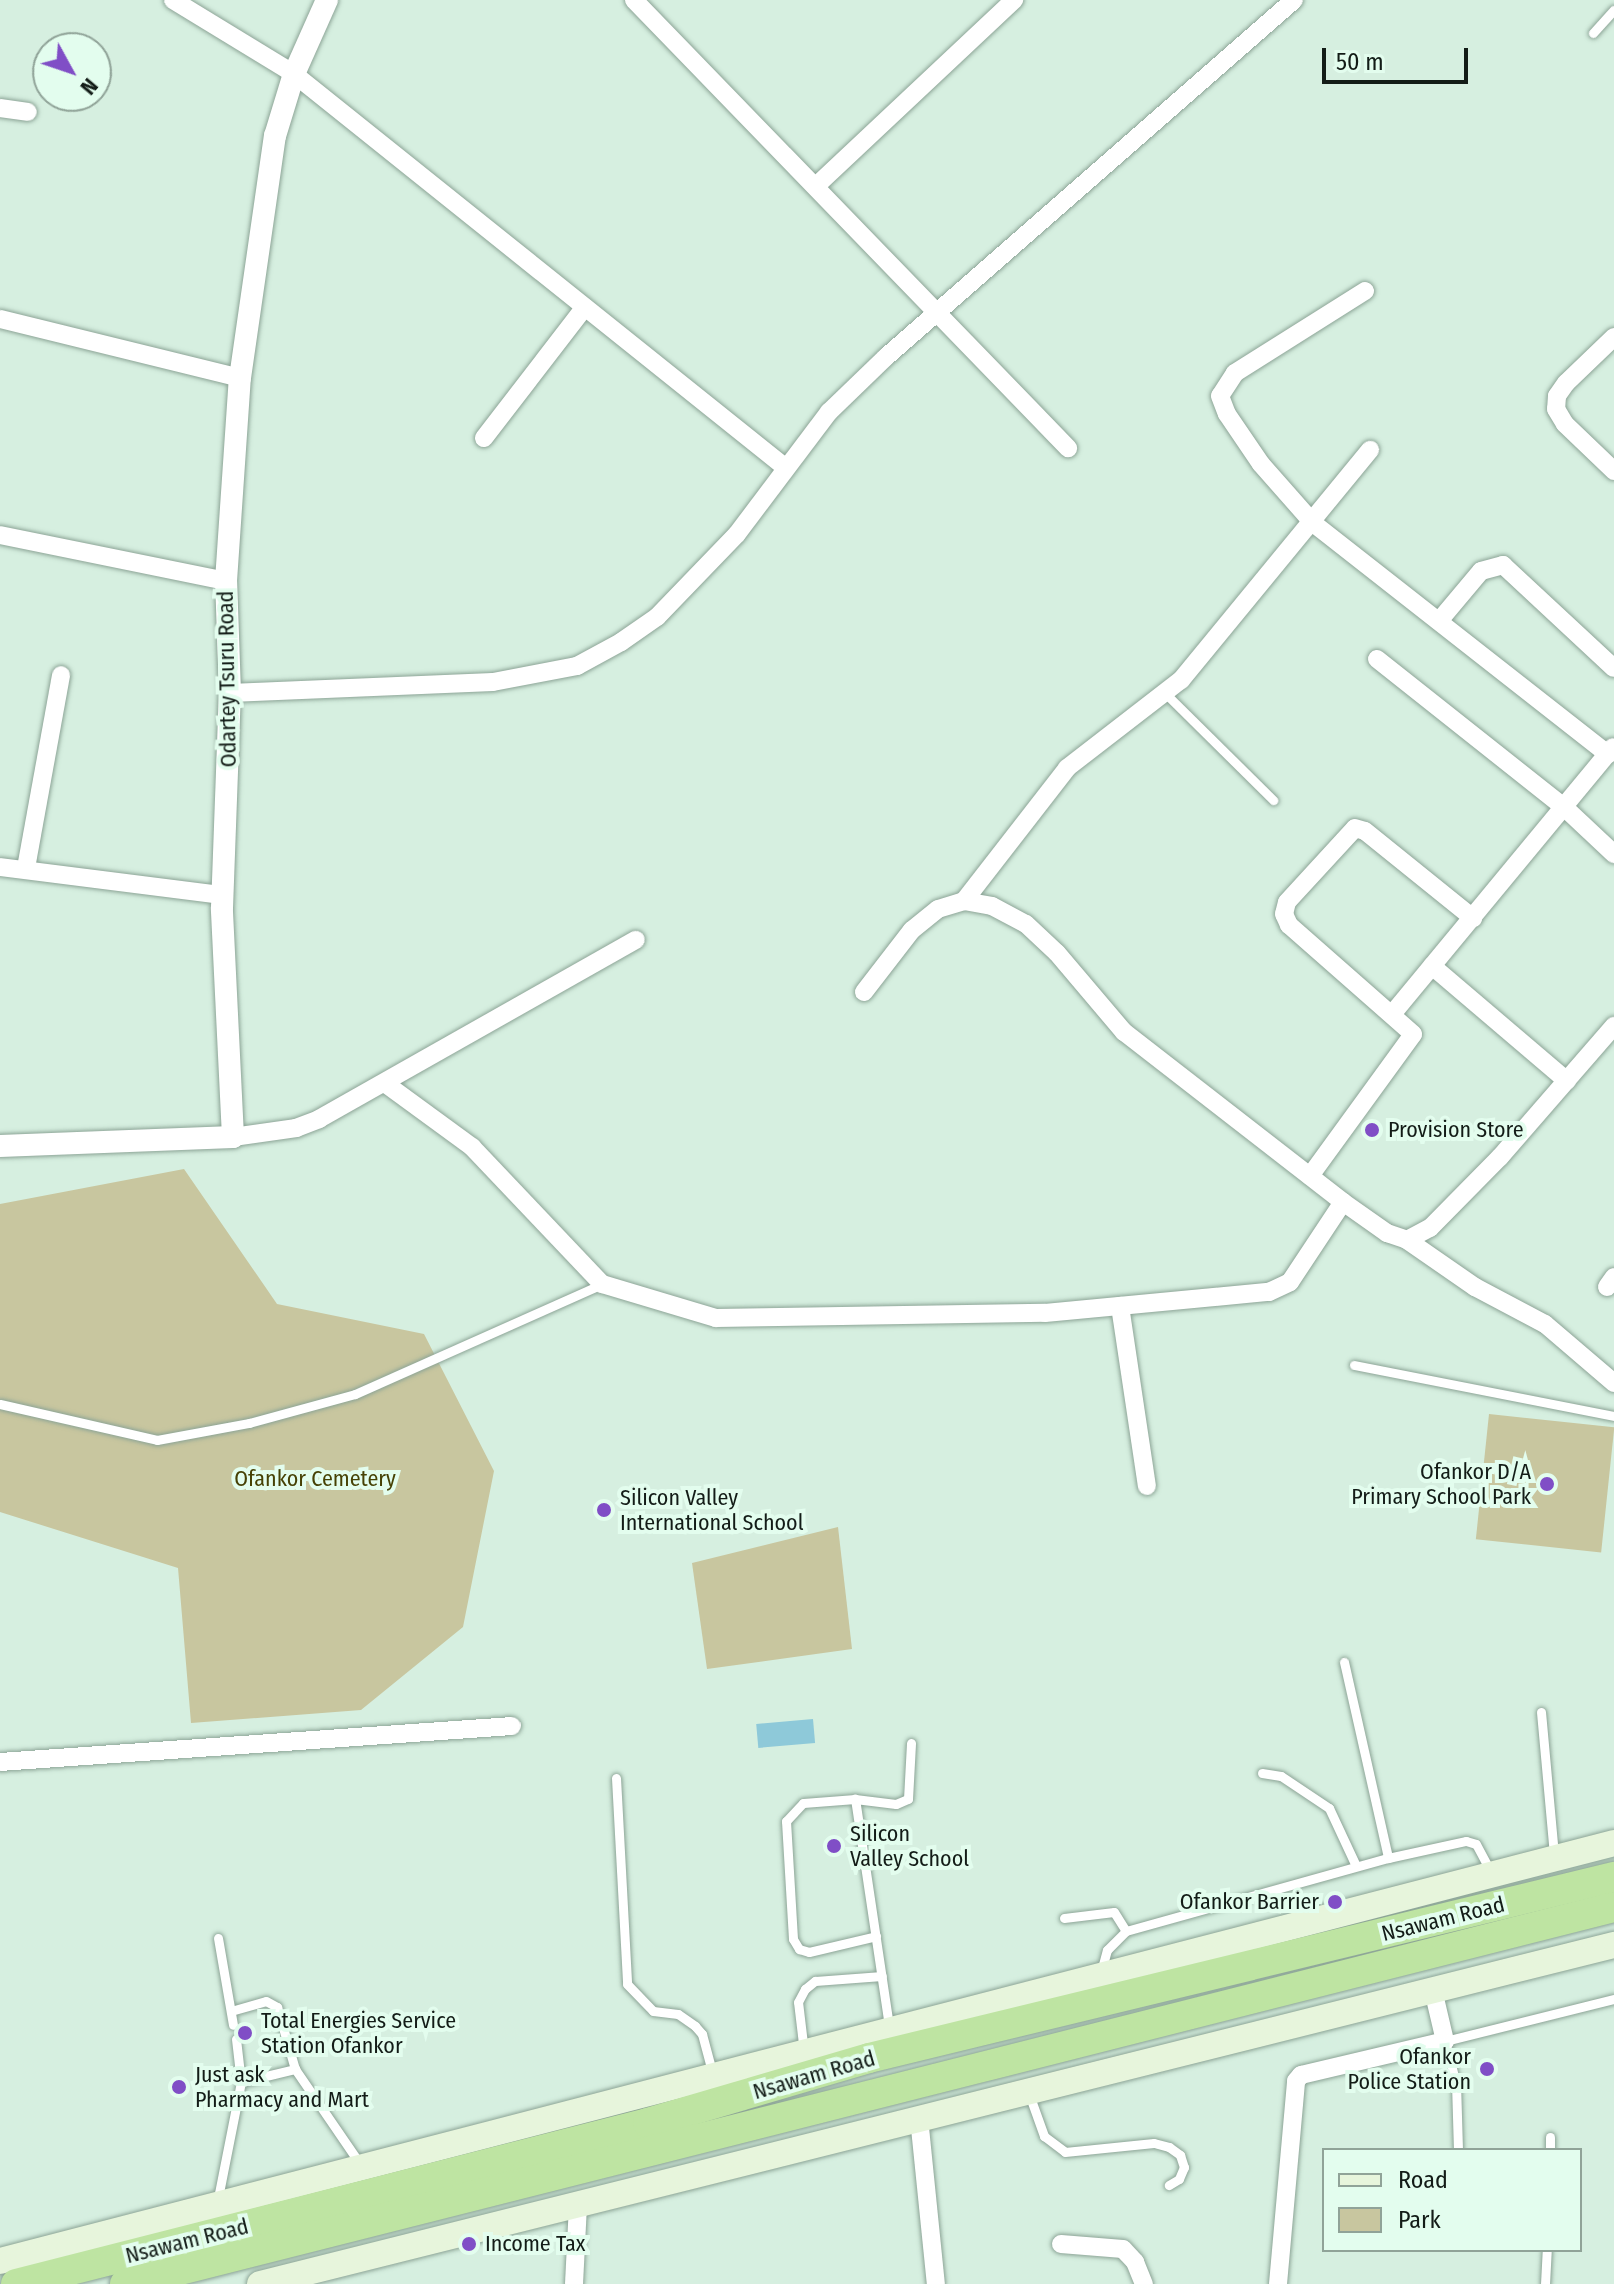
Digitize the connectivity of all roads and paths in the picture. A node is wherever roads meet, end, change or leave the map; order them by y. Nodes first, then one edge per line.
1 (173, 0) edge
2 (327, 0) edge
3 (634, 0) edge
4 (1014, 0) edge
5 (1294, 0) edge
6 (1614, 10) edge
7 (1593, 33) dead end
8 (294, 74) junction
9 (0, 108) edge
10 (28, 112) dead end
11 (816, 186) junction
12 (1365, 291) dead end
13 (585, 307) junction
14 (939, 314) junction
15 (0, 319) edge
16 (1614, 337) edge
17 (240, 378) junction
18 (484, 438) dead end
19 (1068, 448) dead end
20 (1370, 450) dead end
21 (786, 468) junction
22 (1614, 471) edge
23 (1313, 523) junction
24 (0, 535) edge
25 (226, 581) junction
26 (1439, 621) junction
27 (1377, 659) dead end
28 (1614, 668) edge
29 (61, 675) dead end
30 (230, 693) junction
31 (1166, 694) junction
32 (1611, 750) edge
33 (1273, 800) dead end
34 (1564, 807) junction
35 (1614, 854) edge
36 (0, 867) edge
37 (26, 868) junction
38 (223, 895) junction
39 (964, 901) junction
40 (1473, 918) junction
41 (636, 940) dead end
42 (1432, 966) junction
43 (864, 992) dead end
44 (1393, 1013) junction
45 (1614, 1026) edge
46 (1607, 1048) edge
47 (1567, 1081) junction
48 (386, 1084) junction
49 (233, 1137) junction
50 (0, 1146) edge
51 (1310, 1176) junction
52 (1343, 1202) junction
53 (1407, 1240) junction
54 (602, 1284) junction
55 (1120, 1306) junction
56 (1354, 1365) dead end
57 (1614, 1383) edge
58 (0, 1404) edge
59 (1614, 1416) edge
60 (1147, 1486) dead end
61 (1344, 1662) dead end
62 (1541, 1712) dead end
63 (512, 1726) dead end
64 (911, 1743) dead end
65 (0, 1762) edge
66 (1262, 1773) dead end
67 (616, 1778) dead end
68 (855, 1799) junction
69 (1611, 1838) edge
70 (1388, 1858) junction
71 (1555, 1859) junction
72 (1356, 1866) junction
73 (1492, 1875) junction
74 (1614, 1877) edge
75 (1614, 1907) edge
76 (1064, 1918) dead end
77 (1126, 1931) junction
78 (876, 1936) junction
79 (218, 1938) dead end
80 (1614, 1945) edge
81 (882, 1976) junction
82 (1100, 1979) junction
83 (1433, 1990) junction
84 (1614, 1999) edge
85 (231, 2011) junction
86 (233, 2025) dead end
87 (890, 2034) junction
88 (236, 2039) dead end
89 (1445, 2041) junction
90 (805, 2055) junction
91 (295, 2069) junction
92 (714, 2078) junction
93 (241, 2082) junction
94 (1028, 2091) junction
95 (919, 2118) junction
96 (1550, 2137) dead end
97 (1458, 2148) edge
98 (1550, 2148) edge
99 (362, 2167) junction
100 (1169, 2185) dead end
101 (217, 2203) junction
102 (578, 2204) junction
103 (1061, 2244) dead end
104 (1547, 2252) edge
105 (0, 2261) edge
106 (16, 2284) edge
107 (125, 2284) edge
108 (260, 2284) edge
109 (574, 2284) edge
110 (936, 2284) edge
111 (1144, 2284) edge
112 (1278, 2284) edge
113 (1545, 2284) edge

1 - 8 street
2 - 8 street, Odartey Tsuru Road
3 - 11 street
4 - 11 street
5 - 14 street
6 - 7 lane
8 - 13 street
8 - 17 street, Odartey Tsuru Road
9 - 10 street
11 - 14 street
12 - 23 street
13 - 18 street
13 - 21 street
14 - 19 street
14 - 21 street
15 - 17 street
16 - 22 street
17 - 25 street, Odartey Tsuru Road
20 - 23 street
21 - 30 street
23 - 26 street
23 - 31 street
24 - 25 street
25 - 30 street, Odartey Tsuru Road
26 - 28 street
26 - 32 street
27 - 34 street
29 - 37 street
30 - 38 street, Odartey Tsuru Road
31 - 33 lane
31 - 39 street
32 - 34 street
34 - 35 street
34 - 40 street
36 - 37 street
37 - 38 street
38 - 49 street, Odartey Tsuru Road
39 - 43 street
39 - 51 street
40 - 42 street
40 - 44 street
41 - 48 street
42 - 44 street
42 - 47 street
44 - 51 street
45 - 46 street
46 - 47 street
47 - 53 street
48 - 49 street
48 - 54 street
49 - 50 street
51 - 52 street
52 - 53 street
52 - 55 street
53 - 57 street
54 - 55 street
54 - 58 lane
55 - 60 street
56 - 59 lane
61 - 70 lane
62 - 71 lane
63 - 65 street
64 - 68 lane
66 - 72 lane
67 - 92 lane
68 - 78 lane
68 - 78 lane
69 - 71 main road
70 - 72 lane
70 - 73 lane
71 - 73 main road
72 - 77 lane
73 - 82 main road
74 - 106 highway, Nsawam Road
75 - 107 highway, Nsawam Road
76 - 77 lane
77 - 82 lane
78 - 81 lane
79 - 85 lane
80 - 83 main road
81 - 87 lane
81 - 90 lane
82 - 87 main road
83 - 89 street
83 - 94 main road
84 - 89 lane
85 - 86 lane
85 - 91 lane
87 - 90 main road
88 - 93 lane
89 - 97 lane
89 - 112 street
90 - 92 main road
91 - 93 lane
91 - 99 lane
92 - 99 main road
93 - 101 lane
94 - 95 main road
94 - 100 lane
95 - 102 main road
95 - 110 street
96 - 98 lane
99 - 101 main road
101 - 105 main road
102 - 108 main road
102 - 109 street
103 - 111 street
104 - 113 lane

